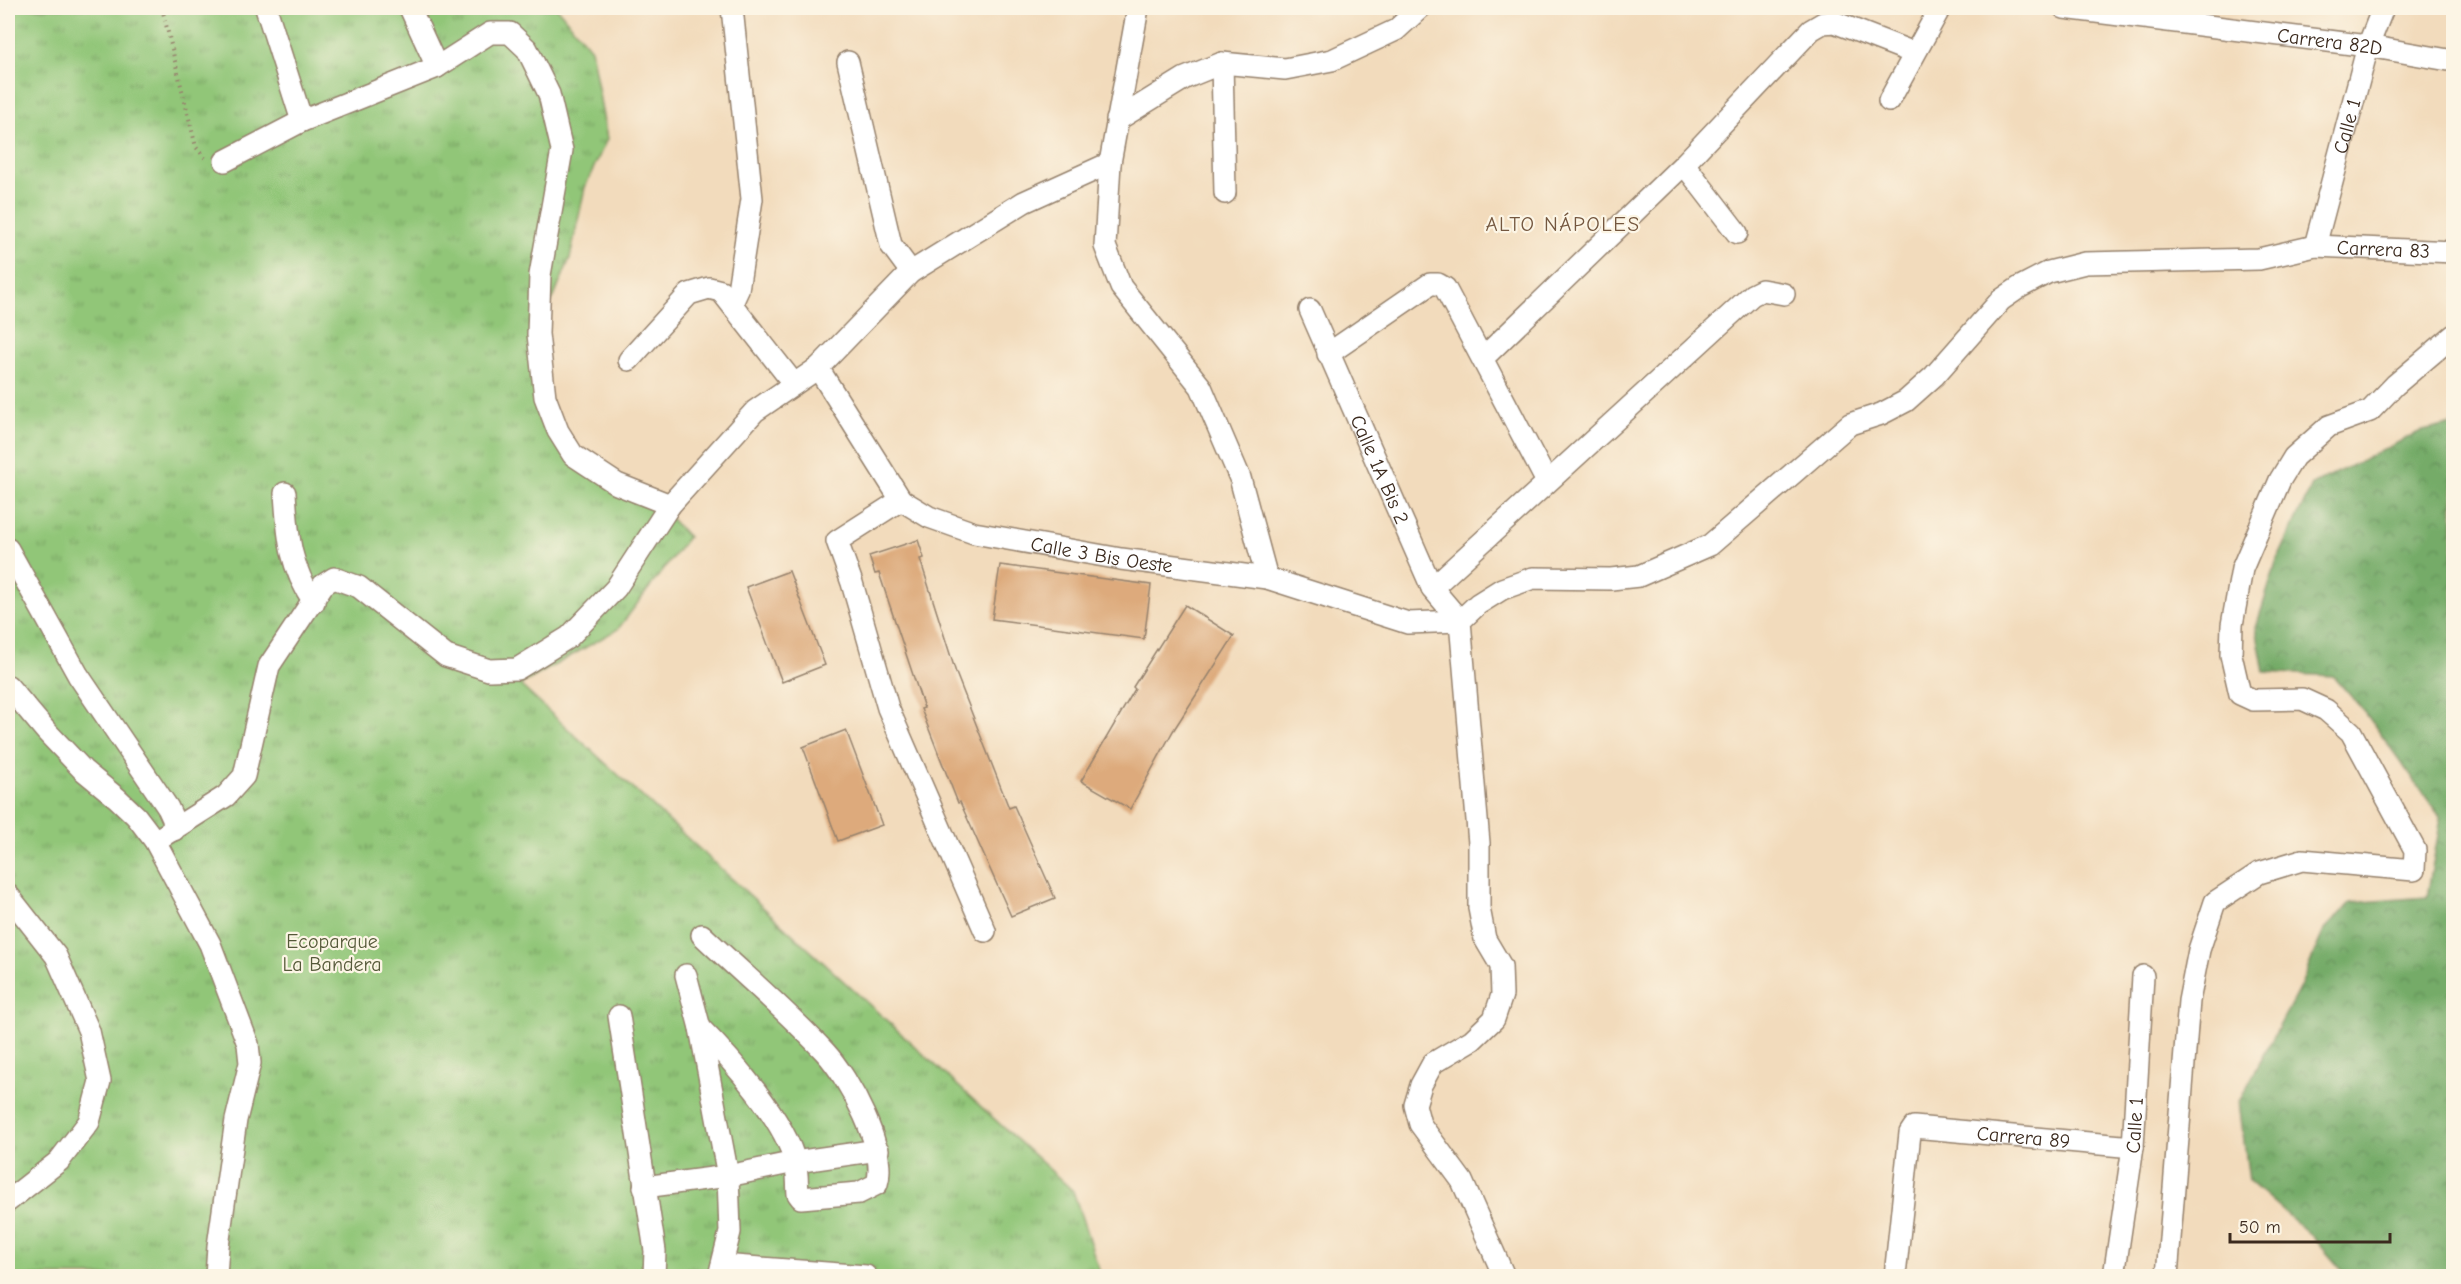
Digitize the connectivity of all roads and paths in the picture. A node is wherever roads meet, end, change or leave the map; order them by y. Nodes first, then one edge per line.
1 (162, 8) edge
2 (266, 8) edge
3 (410, 8) edge
4 (732, 8) edge
5 (1138, 8) edge
6 (1420, 8) edge
7 (1940, 8) edge
8 (2064, 8) edge
9 (2383, 8) edge
10 (2170, 15) edge
11 (2368, 46) junction
12 (1914, 53) junction
13 (2454, 61) edge
14 (848, 62) dead end
15 (1222, 63) junction
16 (437, 67) junction
17 (1889, 101) dead end
18 (1117, 120) junction
19 (302, 121) junction
20 (225, 161) joint
21 (1110, 164) junction
22 (1684, 164) junction
23 (1225, 193) dead end
24 (1737, 233) dead end
25 (2315, 246) junction
26 (2454, 252) edge
27 (911, 272) junction
28 (1784, 294) dead end
29 (732, 303) junction
30 (1310, 310) dead end
31 (2454, 335) edge
32 (1328, 354) junction
33 (1483, 358) junction
34 (629, 360) dead end
35 (818, 368) junction
36 (794, 384) junction
37 (1547, 482) junction
38 (285, 493) dead end
39 (901, 500) junction
40 (670, 506) junction
41 (8, 549) edge
42 (1267, 578) junction
43 (1432, 588) junction
44 (314, 602) junction
45 (1461, 621) junction
46 (8, 686) edge
47 (174, 830) junction
48 (155, 841) junction
49 (8, 895) edge
50 (985, 932) dead end
51 (702, 935) dead end
52 (686, 975) dead end
53 (2143, 976) dead end
54 (619, 1016) dead end
55 (700, 1028) junction
56 (2133, 1147) junction
57 (878, 1150) junction
58 (795, 1162) junction
59 (728, 1176) junction
60 (644, 1187) junction
61 (8, 1201) edge
62 (721, 1271) edge
63 (814, 1274) edge
64 (216, 1276) edge
65 (654, 1276) edge
66 (866, 1276) edge
67 (1504, 1276) edge
68 (1896, 1276) edge
69 (2114, 1276) edge
70 (2167, 1276) edge

1 - 20 path
2 - 19 street
3 - 16 street
4 - 29 street
5 - 18 street
6 - 15 street
7 - 12 street
8 - 10 street, Carrera 82D
9 - 11 street, Calle 1
10 - 11 street, Carrera 82D
11 - 13 street, Carrera 82D
11 - 25 street, Calle 1
12 - 17 street
12 - 22 street
14 - 27 street
15 - 18 street
15 - 23 street
16 - 19 street
16 - 40 street
18 - 21 street
19 - 20 street
21 - 27 street
21 - 42 street
22 - 24 street
22 - 33 street
25 - 26 street, Carrera 83
25 - 45 street, Carrera 83
27 - 35 street
28 - 37 street
29 - 34 street
29 - 36 street
30 - 32 street, Calle 1A Bis 2
31 - 70 street
32 - 33 street
32 - 43 street, Calle 1A Bis 2
33 - 37 street
35 - 36 street
35 - 39 street, Calle 3 Bis Oeste
36 - 40 street
37 - 43 street
38 - 44 street
39 - 42 street, Calle 3 Bis Oeste
39 - 50 street
40 - 44 street
41 - 47 street
42 - 45 street, Calle 3 Bis Oeste
43 - 45 street, Calle 1A Bis 2
44 - 47 street
45 - 67 street
46 - 48 street
47 - 48 street
48 - 64 street
49 - 61 street
51 - 57 street
52 - 55 street
53 - 56 street, Calle 1
54 - 60 street
55 - 58 street
55 - 59 street
56 - 68 street, Carrera 89
56 - 69 street, Calle 1
57 - 58 street
57 - 58 street
58 - 59 street
59 - 60 street
59 - 62 street
60 - 65 street
62 - 63 street
63 - 66 street

